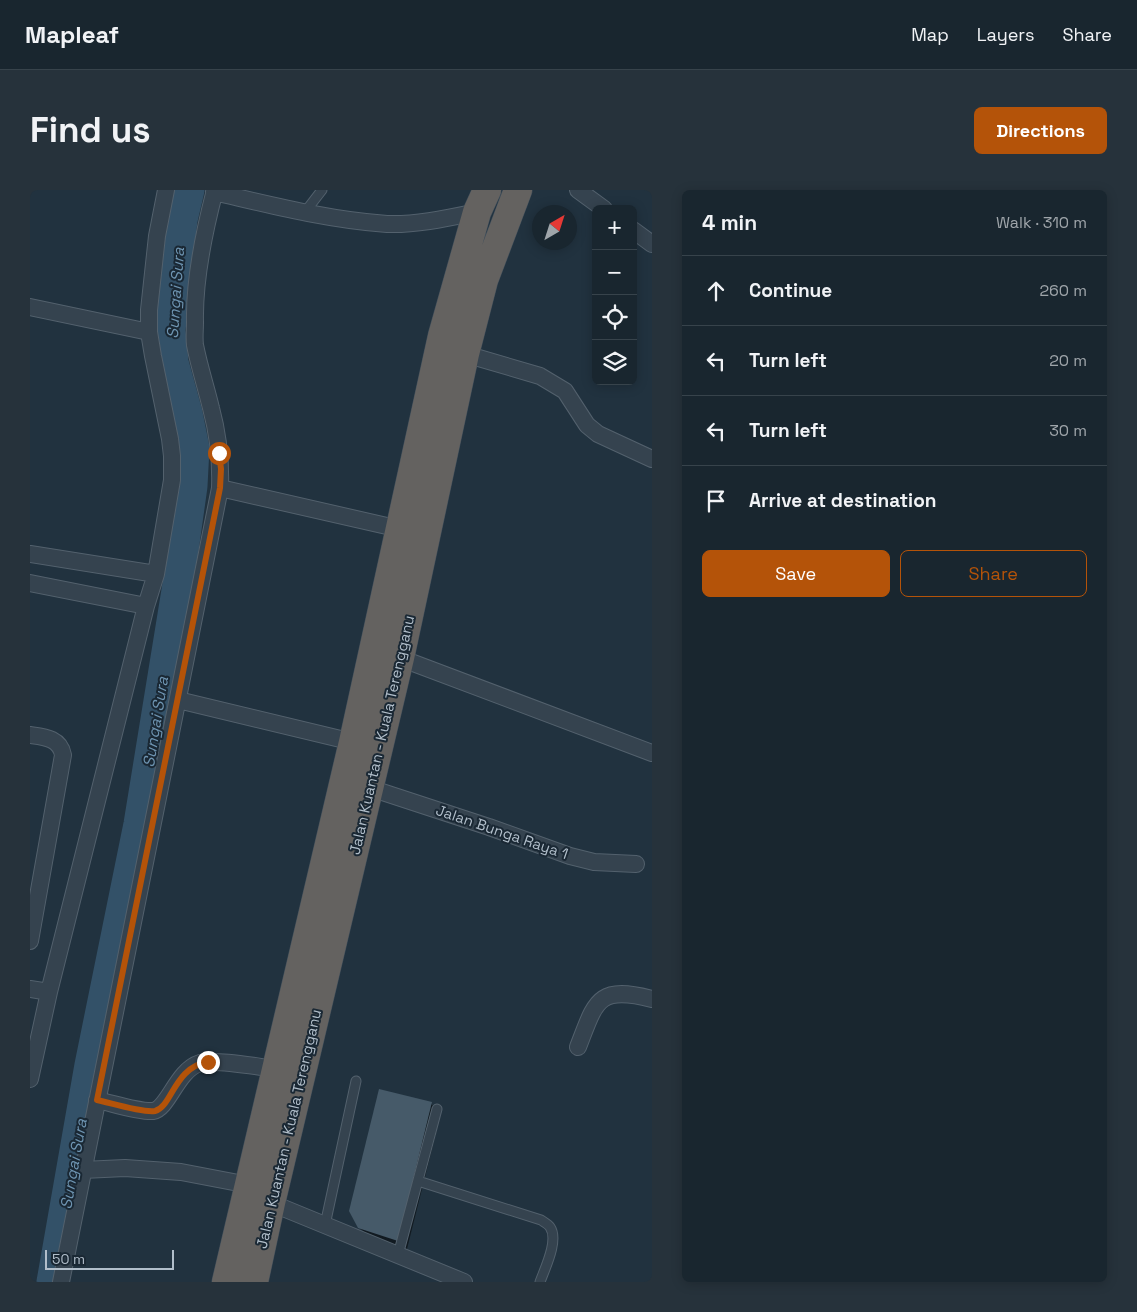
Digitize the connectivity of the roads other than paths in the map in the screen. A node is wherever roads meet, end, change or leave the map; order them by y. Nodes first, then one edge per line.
1 (166, 190) edge
2 (322, 190) edge
3 (518, 190) edge
4 (578, 190) edge
5 (214, 191) edge
6 (482, 201) edge
7 (599, 205) edge
8 (305, 212) junction
9 (637, 233) edge
10 (652, 244) edge
11 (30, 307) edge
12 (149, 332) junction
13 (465, 354) junction
14 (652, 459) edge
15 (220, 488) junction
16 (400, 528) junction
17 (30, 554) edge
18 (156, 574) junction
19 (30, 583) edge
20 (146, 606) junction
21 (400, 658) junction
22 (178, 700) junction
23 (30, 735) edge
24 (353, 742) junction
25 (652, 753) edge
26 (370, 788) junction
27 (636, 864) dead end
28 (30, 941) edge
29 (30, 989) edge
30 (49, 992) junction
31 (652, 999) edge
32 (578, 1047) dead end
33 (276, 1069) junction
34 (30, 1078) edge
35 (356, 1081) dead end
36 (97, 1100) junction
37 (437, 1109) dead end
38 (83, 1170) junction
39 (418, 1181) junction
40 (249, 1185) junction
41 (271, 1203) junction
42 (325, 1224) junction
43 (398, 1255) junction
44 (61, 1282) edge
45 (226, 1282) edge
46 (254, 1282) edge
47 (464, 1282) edge
48 (540, 1282) edge

1 - 12 street
2 - 8 lane
3 - 13 highway, Jalan Kuantan - Kuala Terengganu
4 - 7 street
5 - 8 street
5 - 15 street
6 - 8 street
6 - 16 highway, Jalan Kuantan - Kuala Terengganu
9 - 10 street
11 - 12 street
12 - 18 street
13 - 14 street
13 - 21 highway, Jalan Kuantan - Kuala Terengganu
15 - 16 street
15 - 22 street
16 - 24 highway, Jalan Kuantan - Kuala Terengganu
17 - 18 street
18 - 20 street
19 - 20 street
20 - 30 street
21 - 25 street
21 - 26 highway, Jalan Kuantan - Kuala Terengganu
22 - 24 street
22 - 36 street
23 - 28 street
24 - 33 highway, Jalan Kuantan - Kuala Terengganu
26 - 27 street, Jalan Bunga Raya 1
26 - 41 highway, Jalan Kuantan - Kuala Terengganu
29 - 30 street
30 - 34 street
31 - 32 street
33 - 36 street
33 - 40 highway, Jalan Kuantan - Kuala Terengganu
35 - 42 lane
36 - 38 street
37 - 39 lane
38 - 40 street
38 - 44 street
39 - 43 lane
39 - 48 lane
40 - 45 highway, Jalan Kuantan - Kuala Terengganu
41 - 42 street
41 - 46 highway, Jalan Kuantan - Kuala Terengganu
42 - 43 street
43 - 47 street

